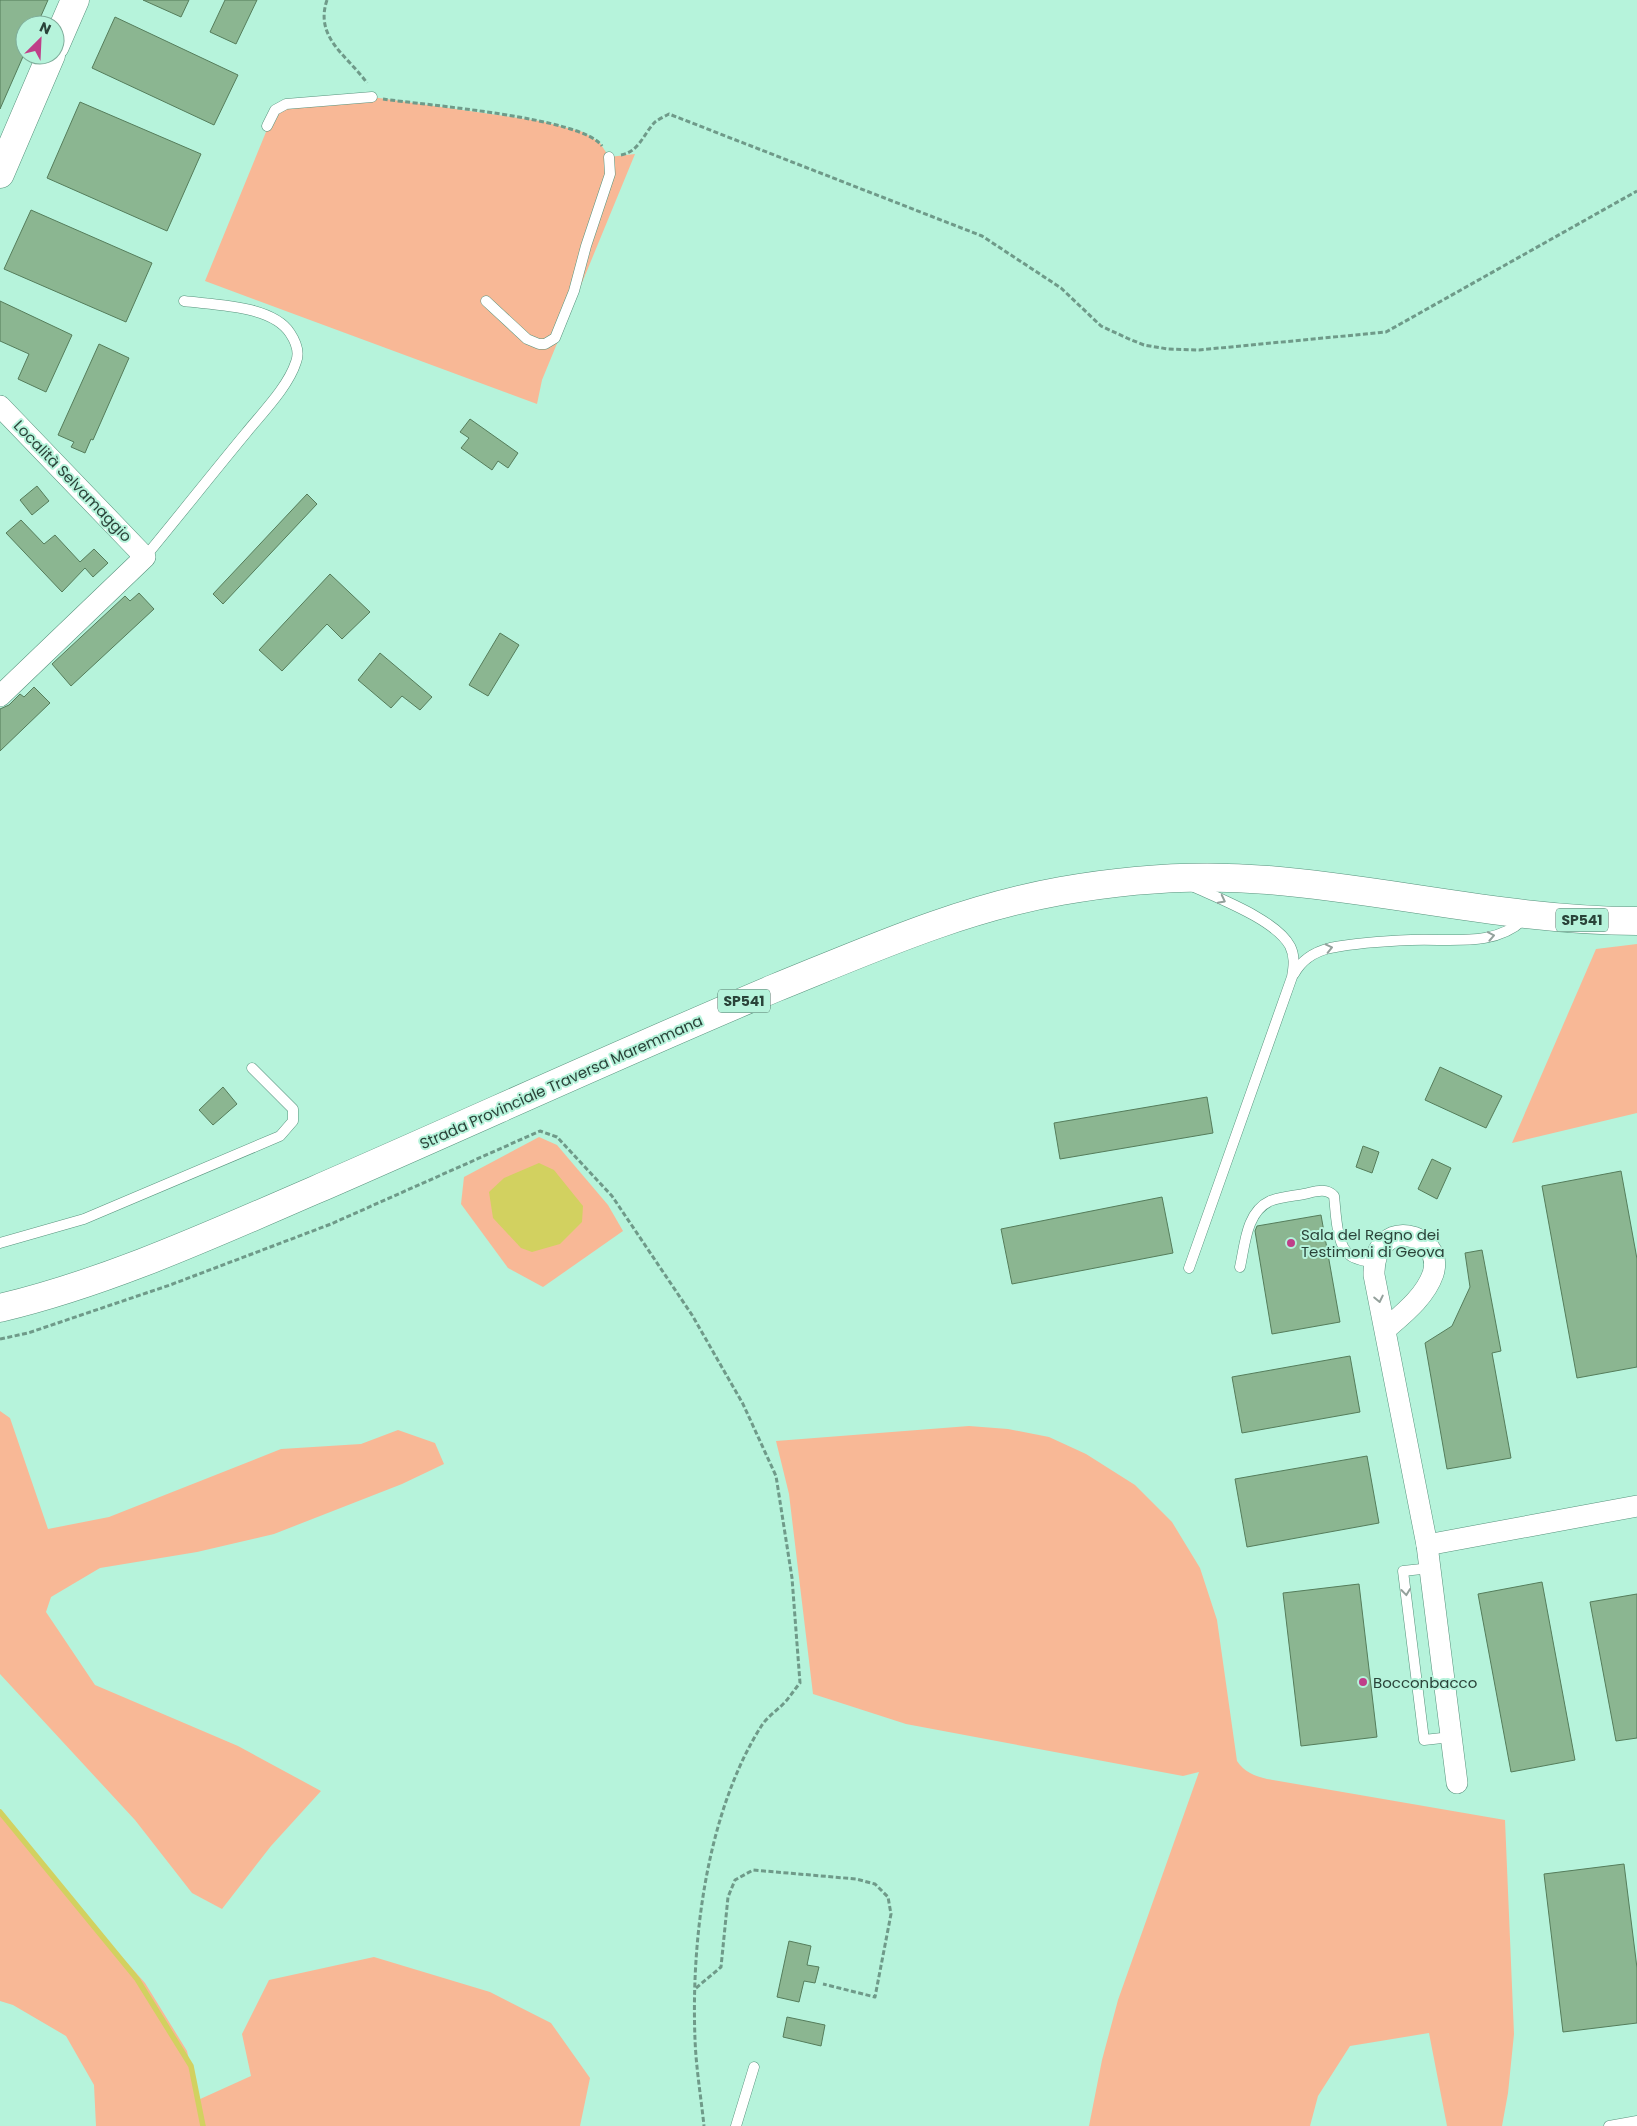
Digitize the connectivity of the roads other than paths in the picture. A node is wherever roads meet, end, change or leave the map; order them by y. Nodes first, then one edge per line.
1 (74, 0) edge
2 (65, 22) edge
3 (47, 65) edge
4 (372, 97) road end
5 (267, 126) dead end
6 (609, 158) road end
7 (0, 174) edge
8 (184, 301) dead end
9 (486, 301) dead end
10 (0, 406) edge
11 (145, 557) junction
12 (0, 696) edge
13 (1178, 879) junction
14 (1528, 915) junction
15 (1637, 921) edge
16 (1292, 977) junction
17 (252, 1068) dead end
18 (0, 1243) edge
19 (1374, 1263) junction
20 (1240, 1267) dead end
21 (1189, 1268) dead end
22 (0, 1308) edge
23 (1386, 1329) junction
24 (1637, 1506) edge
25 (1428, 1545) junction
26 (1431, 1568) junction
27 (1451, 1737) junction
28 (1457, 1783) dead end
29 (754, 2066) dead end
30 (1637, 2121) edge
31 (736, 2126) edge
32 (1609, 2126) edge

1 - 2 main road
3 - 7 main road
4 - 5 lane
6 - 9 lane
8 - 11 lane
10 - 11 street, Località Selvamaggio
11 - 12 street
13 - 14 main road, Strada Provinciale Traversa Maremmana / SP541
13 -> 16 lane
13 - 22 main road, Strada Provinciale Traversa Maremmana / SP541
14 - 15 main road, Strada Provinciale Traversa Maremmana / SP541
16 -> 14 lane
16 - 21 lane
17 - 18 lane
19 - 20 lane
19 -> 23 street
19 - 23 street
23 - 25 street
24 - 25 street
25 - 26 street
26 - 27 street
26 -> 27 lane
27 - 28 street
29 - 31 lane
30 - 32 lane

